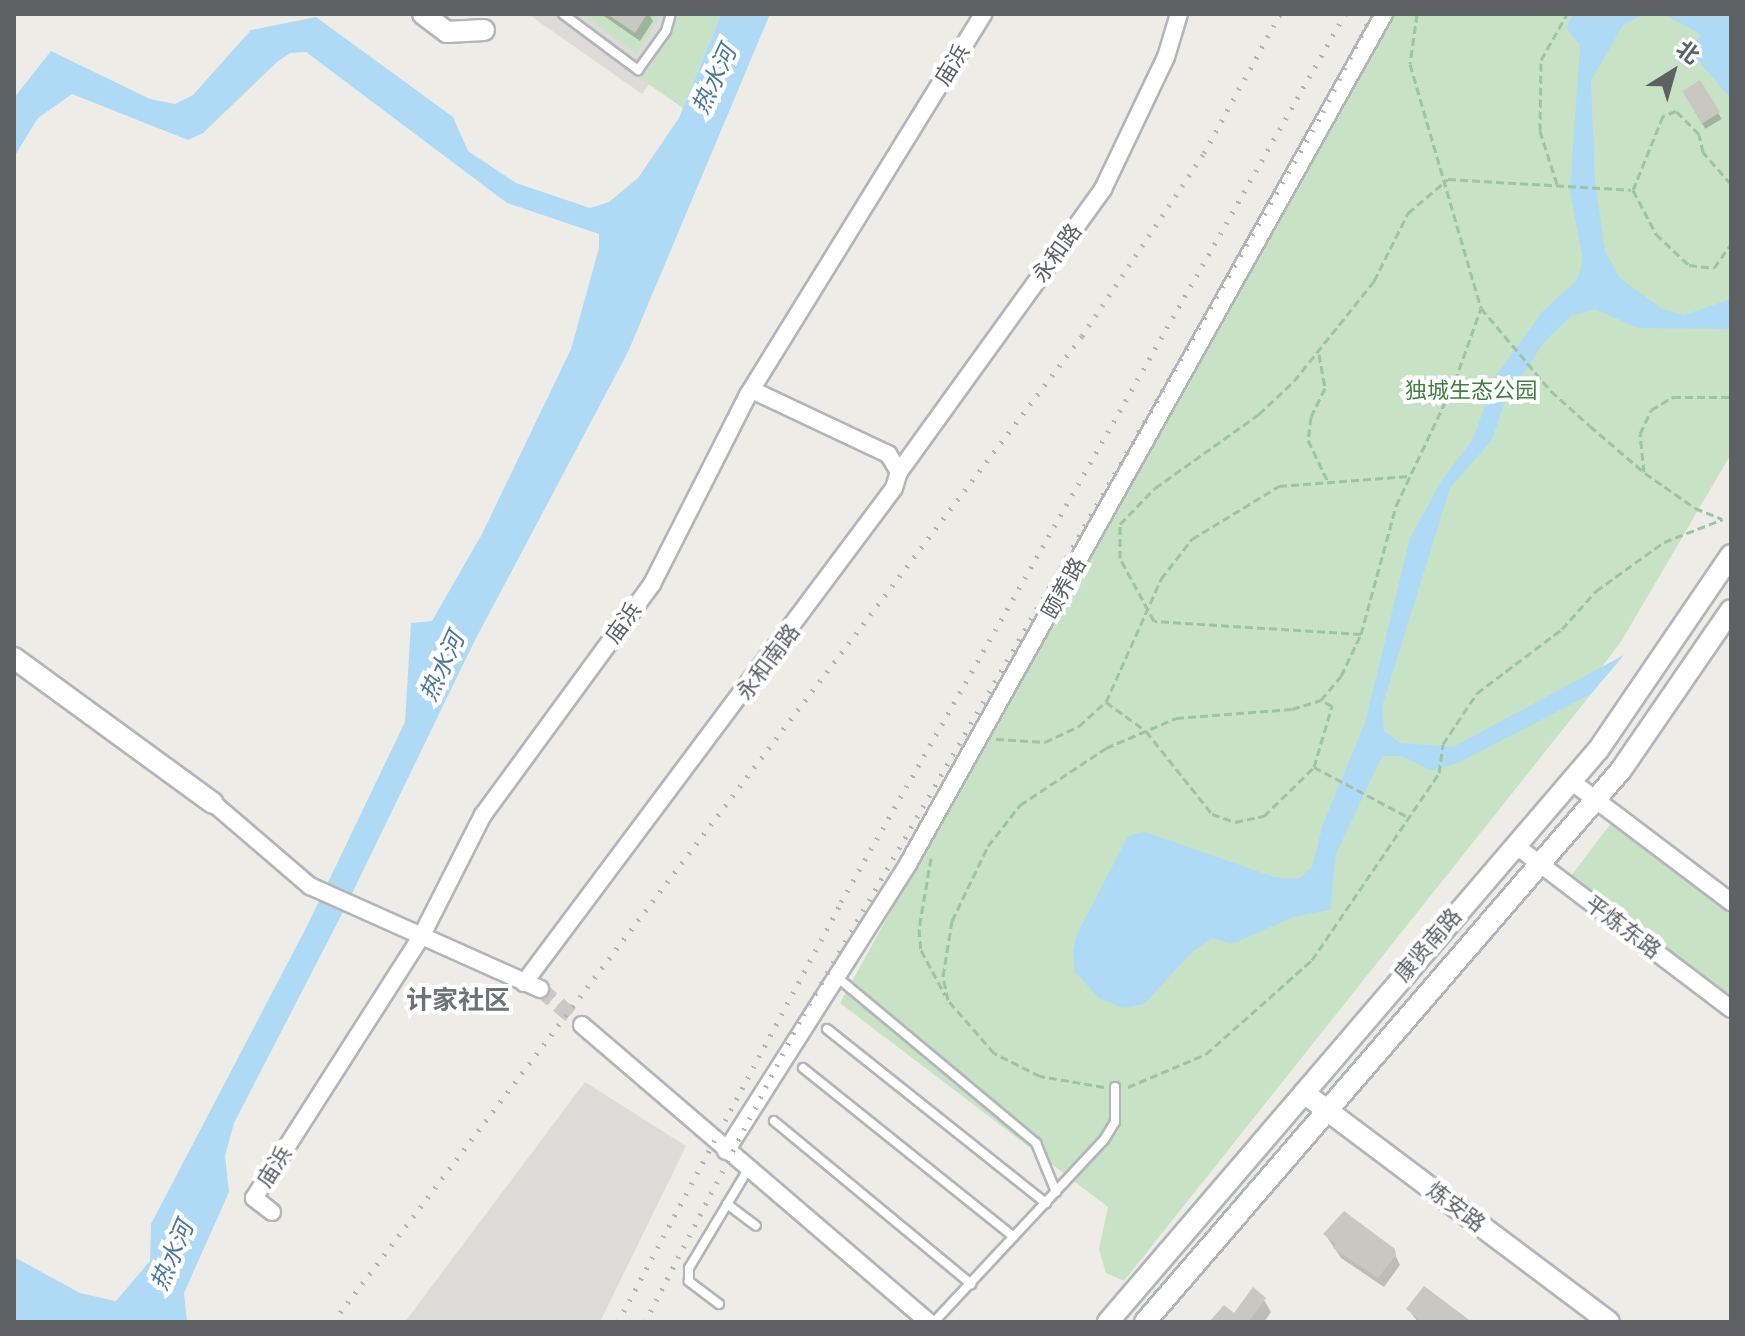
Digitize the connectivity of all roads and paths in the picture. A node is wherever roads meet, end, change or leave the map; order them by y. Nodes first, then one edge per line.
1 (423, 14) edge
2 (468, 14) edge
3 (563, 14) edge
4 (671, 14) edge
5 (983, 14) edge
6 (1179, 14) edge
7 (1384, 14) edge
8 (1417, 14) edge
9 (1567, 14) edge
10 (1448, 179) junction
11 (1731, 184) edge
12 (1558, 186) junction
13 (1633, 190) junction
14 (1731, 247) edge
15 (1481, 308) junction
16 (1319, 354) junction
17 (752, 390) junction
18 (1731, 397) edge
19 (899, 472) junction
20 (1645, 473) junction
21 (1409, 476) junction
22 (1328, 482) junction
23 (1731, 555) edge
24 (1146, 608) junction
25 (1731, 610) edge
26 (1361, 634) junction
27 (14, 658) edge
28 (1321, 700) junction
29 (1106, 702) junction
30 (1146, 731) junction
31 (989, 752) dead end
32 (1314, 767) junction
33 (1571, 781) junction
34 (1595, 800) junction
35 (213, 803) joint
36 (1408, 816) junction
37 (1515, 845) junction
38 (937, 846) dead end
39 (1540, 865) junction
40 (1731, 902) edge
41 (421, 937) junction
42 (838, 978) junction
43 (948, 1000) junction
44 (1731, 1009) edge
45 (582, 1025) tunnel mouth
46 (827, 1029) dead end
47 (803, 1068) dead end
48 (1115, 1087) junction
49 (1304, 1093) junction
50 (1328, 1111) junction
51 (774, 1121) dead end
52 (726, 1151) junction
53 (747, 1171) junction
54 (1056, 1192) junction
55 (1046, 1203) junction
56 (727, 1204) junction
57 (272, 1212) dead end
58 (756, 1226) dead end
59 (1014, 1237) junction
60 (971, 1284) junction
61 (719, 1304) dead end
62 (932, 1322) edge
63 (1108, 1322) edge
64 (1145, 1322) edge
65 (1609, 1322) edge

1 - 2 street
3 - 4 lane
5 - 17 street, 庙浜
6 - 19 street, 永和路
7 - 42 street, 颐养路
8 - 10 path
9 - 12 path
10 - 12 path
10 - 15 path
10 - 16 path
11 - 13 path
12 - 13 path
13 - 14 path
15 - 20 path
15 - 21 path
16 - 22 path
16 - 24 path
17 - 19 street
17 - 41 street, 庙浜
18 - 20 path
19 - 41 street, 永和南路
20 - 36 path
21 - 22 path
21 - 26 path
22 - 24 path
23 - 33 street, 康贤南路
24 - 26 path
24 - 29 path
25 - 34 street, 康贤南路
26 - 28 path
27 - 35 street
28 - 30 path
28 - 32 path
29 - 30 path
29 - 31 path
30 - 32 path
30 - 43 path
32 - 36 path
33 - 34 street
33 - 37 street, 康贤南路
34 - 39 street, 康贤南路
34 - 40 street
35 - 41 street
36 - 48 path
37 - 39 street, 平炼东路
37 - 49 street, 康贤南路
38 - 43 path
39 - 44 street, 平炼东路
39 - 50 street, 康贤南路
41 - 57 street, 庙浜
42 - 52 street, 颐养路
42 - 54 lane
43 - 48 path
45 - 52 street
46 - 55 lane
47 - 59 lane
48 - 54 lane
49 - 50 street, 炼安路
49 - 63 street, 康贤南路
50 - 64 street, 康贤南路
50 - 65 street, 炼安路
51 - 60 lane
52 - 53 street
53 - 56 lane
53 - 62 street
54 - 55 lane
55 - 59 lane
56 - 58 lane
56 - 61 lane
59 - 60 lane
60 - 62 lane

